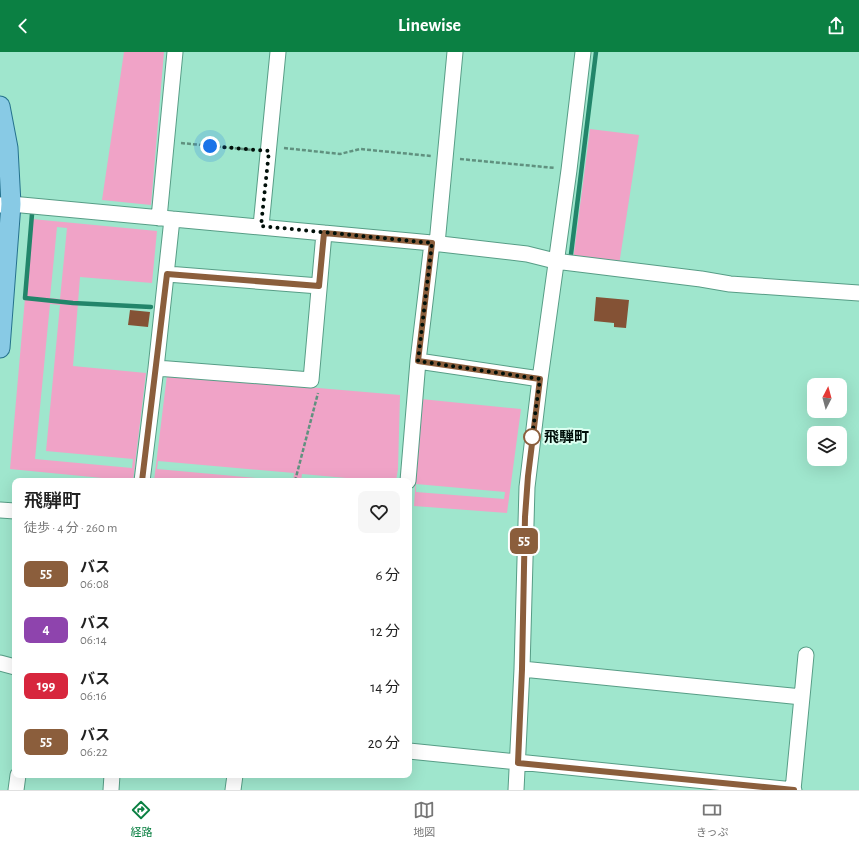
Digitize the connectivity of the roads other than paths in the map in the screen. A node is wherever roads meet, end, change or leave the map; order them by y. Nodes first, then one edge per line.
1 (175, 52) edge
2 (278, 52) edge
3 (455, 52) edge
4 (583, 52) edge
5 (0, 106) edge
6 (5, 205) edge
7 (166, 218) junction
8 (261, 226) junction
9 (324, 233) junction
10 (434, 244) junction
11 (555, 261) junction
12 (167, 274) junction
13 (319, 286) junction
14 (859, 293) edge
15 (0, 348) edge
16 (418, 361) junction
17 (156, 368) junction
18 (540, 379) junction
19 (142, 478) edge
20 (408, 478) edge
21 (0, 510) edge
22 (12, 511) edge
23 (806, 655) dead end
24 (0, 663) edge
25 (12, 666) edge
26 (522, 669) junction
27 (802, 696) junction
28 (412, 751) edge
29 (518, 763) junction
30 (18, 778) edge
31 (112, 778) edge
32 (235, 778) edge
33 (718, 786) edge
34 (16, 790) edge
35 (111, 790) edge
36 (233, 790) edge
37 (516, 790) edge
38 (794, 790) edge

1 - 7 street
2 - 8 street
3 - 10 street
4 - 11 street
5 - 6 main road
6 - 7 street
6 - 15 main road
7 - 8 street
7 - 12 street
8 - 9 street
9 - 10 street
9 - 13 street
10 - 11 street
10 - 16 street
11 - 14 street
11 - 18 street
12 - 13 street
12 - 17 street
13 - 17 street
16 - 18 street
16 - 20 street
17 - 19 street
18 - 26 street
21 - 22 street
23 - 27 street
24 - 25 street
26 - 27 street
26 - 29 street
27 - 38 street
28 - 29 street
29 - 33 street
29 - 37 street
30 - 34 street
31 - 35 street
32 - 36 street
33 - 38 street

